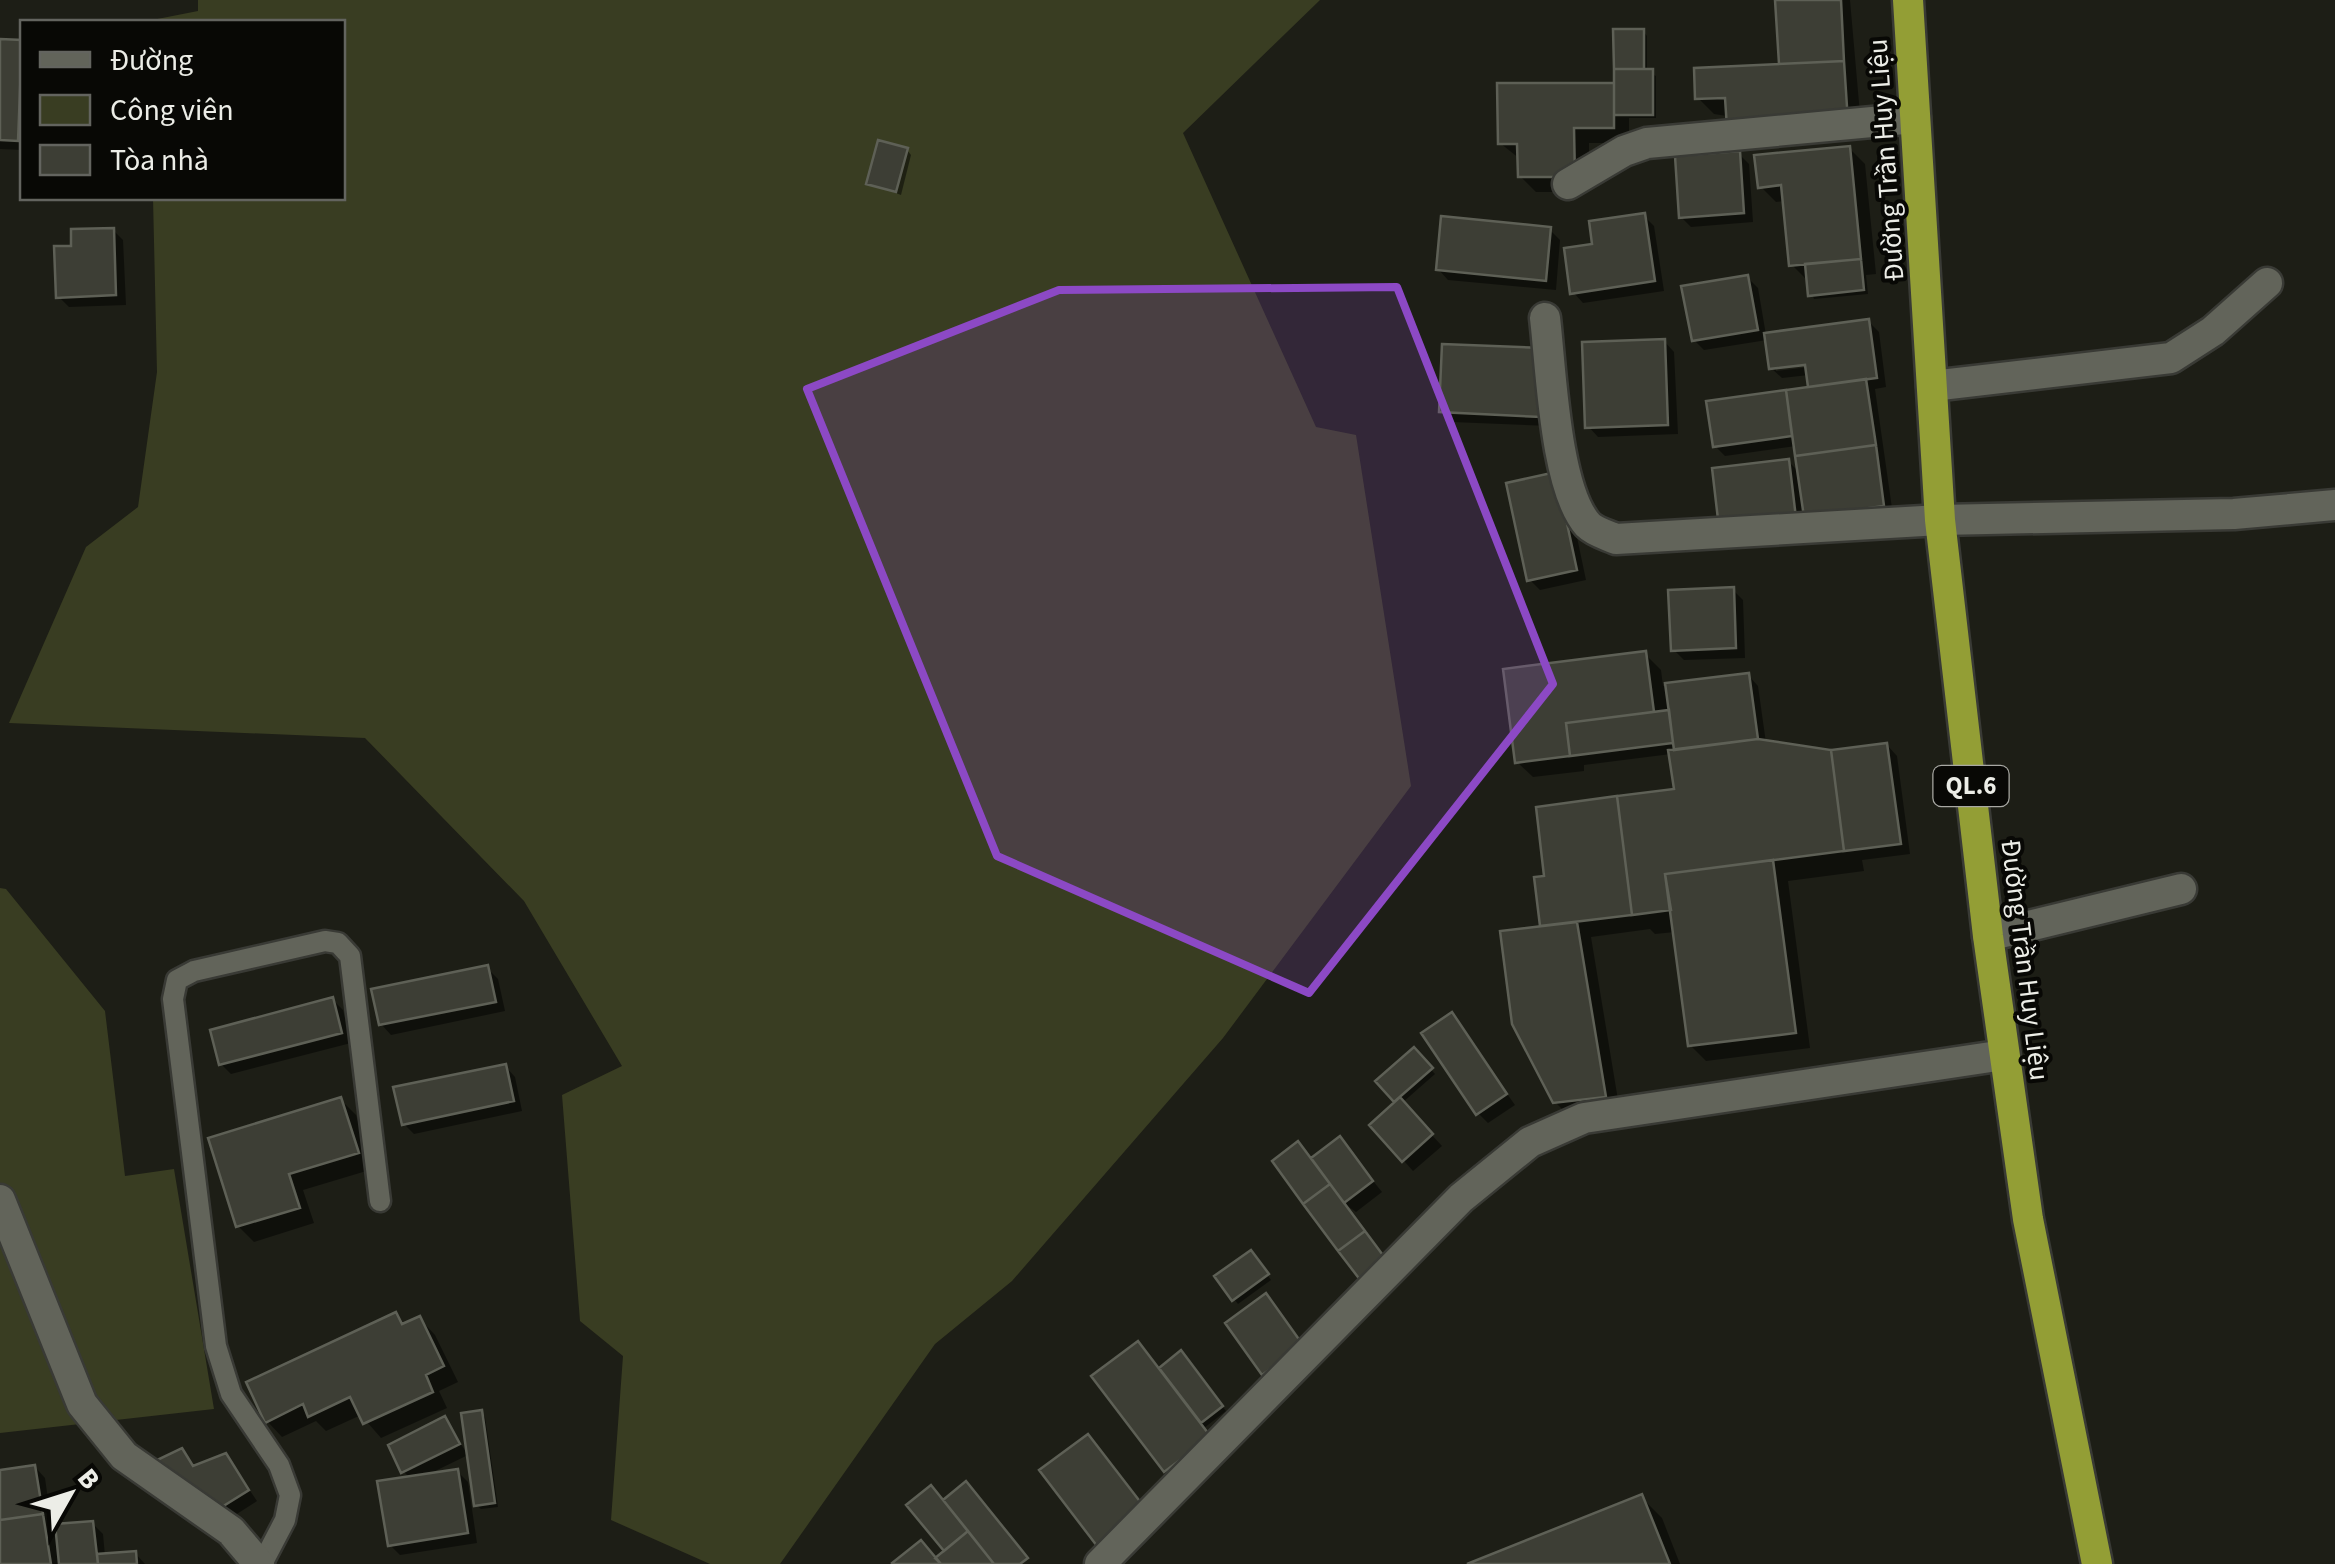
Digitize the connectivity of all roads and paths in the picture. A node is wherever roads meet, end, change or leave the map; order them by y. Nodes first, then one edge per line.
1 (1908, 0) edge
2 (1915, 118) junction
3 (1568, 184) dead end
4 (2267, 283) dead end
5 (1545, 318) dead end
6 (1932, 386) junction
7 (2335, 505) edge
8 (1940, 520) junction
9 (2181, 889) dead end
10 (1988, 936) junction
11 (2004, 1055) junction
12 (0, 1200) edge
13 (380, 1201) dead end
14 (260, 1564) edge
15 (1100, 1564) edge
16 (2097, 1564) edge

1 - 2 highway, Đường Trần Huy Liệu / QL.6
2 - 3 street
2 - 6 highway, Đường Trần Huy Liệu / QL.6
4 - 6 street
5 - 8 street
6 - 8 highway, Đường Trần Huy Liệu / QL.6
7 - 8 street
8 - 10 highway, Đường Trần Huy Liệu / QL.6
9 - 10 street
10 - 11 highway, Đường Trần Huy Liệu / QL.6
11 - 15 street
11 - 16 highway, Đường Trần Huy Liệu / QL.6
12 - 14 street
13 - 14 lane

